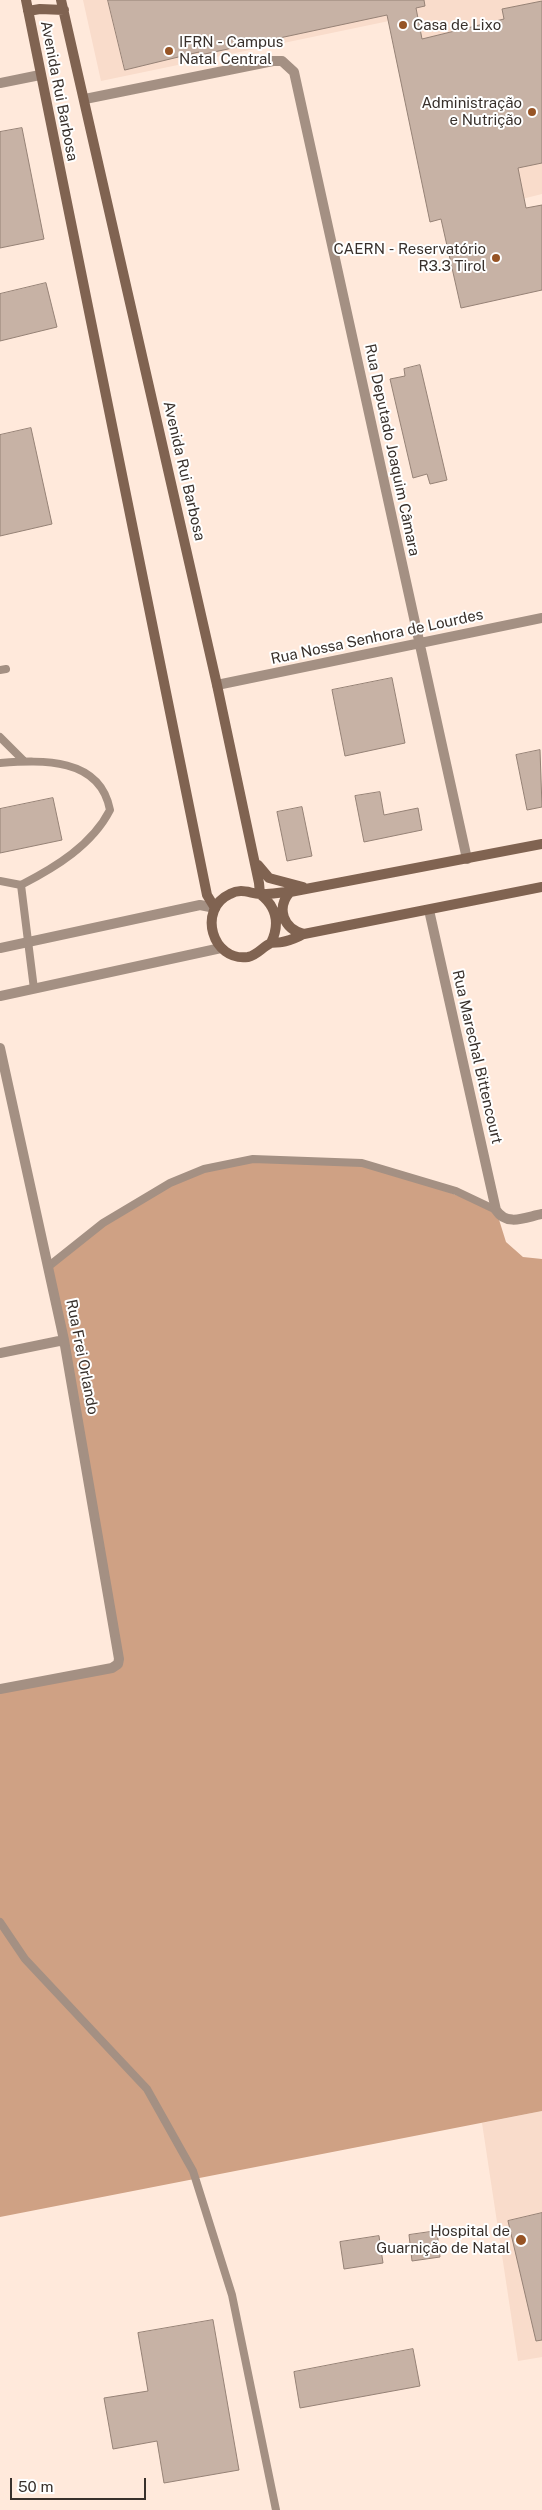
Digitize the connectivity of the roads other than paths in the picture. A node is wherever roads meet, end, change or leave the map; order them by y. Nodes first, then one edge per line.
1 (26, 0) edge
2 (62, 5) edge
3 (28, 11) junction
4 (40, 75) junction
5 (0, 83) edge
6 (84, 99) junction
7 (542, 618) edge
8 (418, 645) junction
9 (217, 685) junction
10 (0, 737) edge
11 (24, 761) junction
12 (0, 763) edge
13 (542, 844) edge
14 (467, 859) junction
15 (254, 860) junction
16 (0, 881) edge
17 (21, 885) junction
18 (542, 886) edge
19 (309, 889) junction
20 (290, 892) junction
21 (260, 894) junction
22 (215, 908) junction
23 (429, 910) junction
24 (304, 934) junction
25 (28, 942) junction
26 (271, 943) junction
27 (0, 948) edge
28 (221, 948) junction
29 (34, 989) junction
30 (0, 996) edge
31 (0, 1048) edge
32 (496, 1210) junction
33 (542, 1214) edge
34 (48, 1266) junction
35 (64, 1340) junction
36 (0, 1353) edge
37 (0, 1689) edge
38 (0, 1922) edge
39 (276, 2510) edge

1 - 3 main road, Avenida Rui Barbosa
2 - 3 main road
2 - 6 main road, Avenida Rui Barbosa
3 - 4 main road, Avenida Rui Barbosa
4 - 5 street
4 - 22 main road, Avenida Rui Barbosa
6 - 8 street, Rua Deputado Joaquim Câmara
6 - 9 main road, Avenida Rui Barbosa
7 - 8 street, Rua Nossa Senhora de Lourdes
8 - 9 street, Rua Nossa Senhora de Lourdes
8 - 14 street, Rua Deputado Joaquim Câmara
9 - 15 main road, Avenida Rui Barbosa
10 - 11 lane
11 - 12 lane
11 - 17 lane
13 - 14 main road
14 - 19 main road
15 - 19 main road
15 - 21 main road, Avenida Rui Barbosa
16 - 17 lane
17 - 25 lane
18 - 23 main road
19 - 20 main road
20 - 21 main road
20 - 24 main road
21 - 22 main road
21 - 26 main road, Avenida Rui Barbosa
22 - 25 street
22 - 28 main road
23 - 24 main road
23 - 32 street, Rua Marechal Bittencourt
24 - 26 main road
25 - 27 street
25 - 29 lane
26 - 28 main road
28 - 29 street
29 - 30 street
31 - 34 street, Rua Frei Orlando
32 - 33 street
32 - 34 lane
34 - 35 street, Rua Frei Orlando
35 - 36 street
35 - 37 street, Rua Frei Orlando
38 - 39 lane

